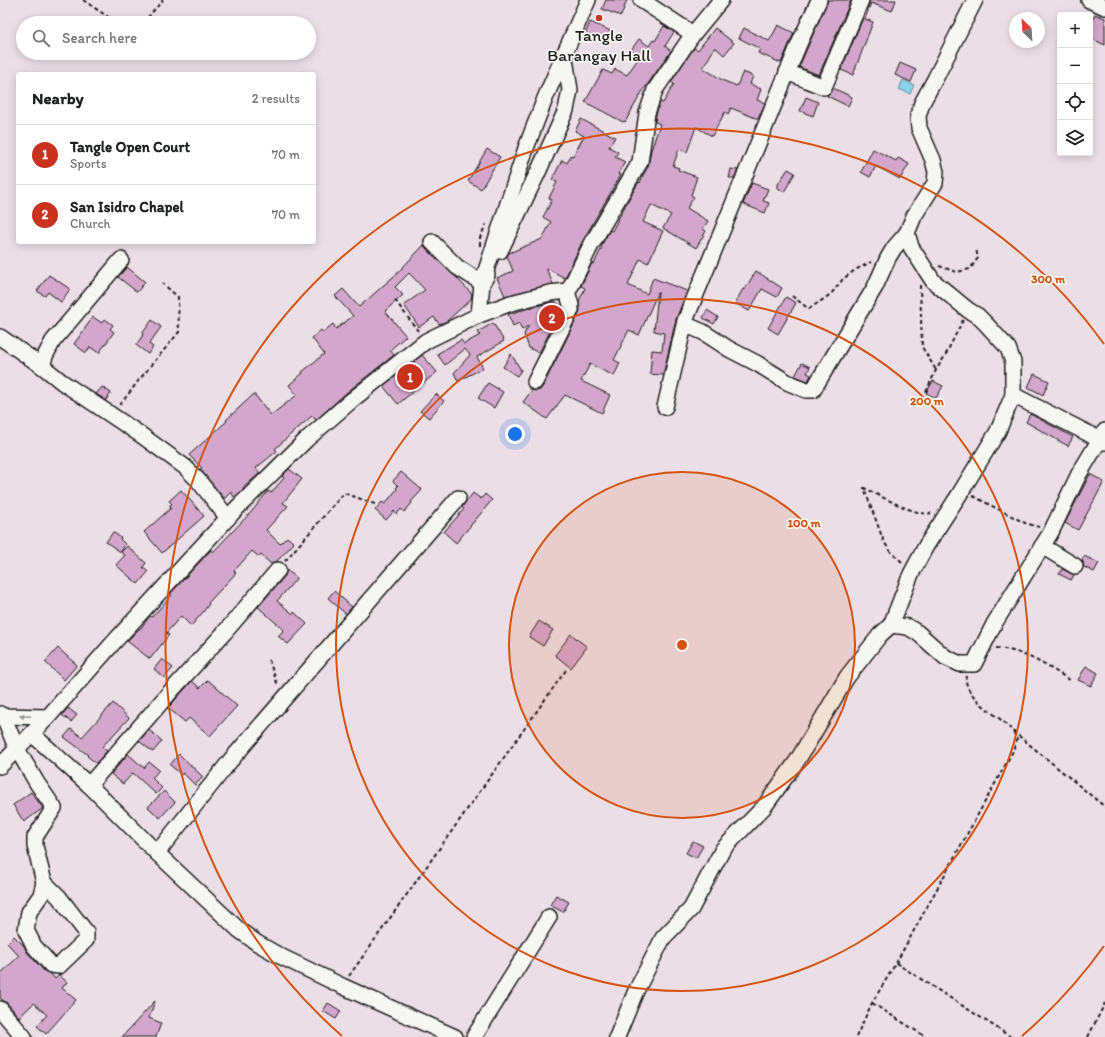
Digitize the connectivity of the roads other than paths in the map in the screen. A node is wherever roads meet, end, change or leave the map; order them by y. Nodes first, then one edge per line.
1 (588, 0) edge
2 (641, 0) edge
3 (721, 0) edge
4 (819, 0) edge
5 (861, 0) edge
6 (975, 0) edge
7 (1089, 0) edge
8 (1105, 7) edge
9 (693, 34) junction
10 (564, 53) junction
11 (787, 72) junction
12 (907, 233) junction
13 (432, 242) dead end
14 (121, 260) dead end
15 (482, 283) junction
16 (567, 291) junction
17 (479, 315) junction
18 (686, 321) junction
19 (0, 337) edge
20 (42, 366) junction
21 (535, 382) dead end
22 (1013, 395) junction
23 (665, 407) dead end
24 (1103, 438) edge
25 (458, 498) dead end
26 (228, 518) junction
27 (1042, 546) junction
28 (1075, 566) dead end
29 (278, 570) road end
30 (892, 625) junction
31 (1, 715) edge
32 (48, 717) junction
33 (32, 734) junction
34 (17, 749) junction
35 (0, 766) edge
36 (89, 785) junction
37 (156, 853) junction
38 (44, 882) junction
39 (549, 917) dead end
40 (0, 1009) edge
41 (24, 1037) edge
42 (455, 1037) edge
43 (474, 1037) edge
44 (617, 1037) edge

1 - 10 street
2 - 9 street
3 - 9 street
4 - 11 street
5 - 11 street
6 - 12 street
7 - 8 street
9 - 16 street
10 - 15 street
10 - 15 street
11 - 18 street
12 - 18 street
12 - 22 street
13 - 15 street
14 - 20 street
15 - 17 street
16 - 17 street
16 - 21 street
17 - 26 street
18 - 23 street
19 - 20 street
20 - 26 street
22 - 24 street
22 - 30 street
24 - 27 street
25 - 37 street
26 - 32 street
27 - 28 street
27 - 30 street
29 - 36 street
30 - 44 street
32 -> 31 street
31 - 34 street
32 - 33 street
33 - 34 street
33 - 36 street
34 - 35 street
34 - 38 street
36 - 37 street
37 - 42 street
38 - 38 street
39 - 43 street
40 - 41 street

